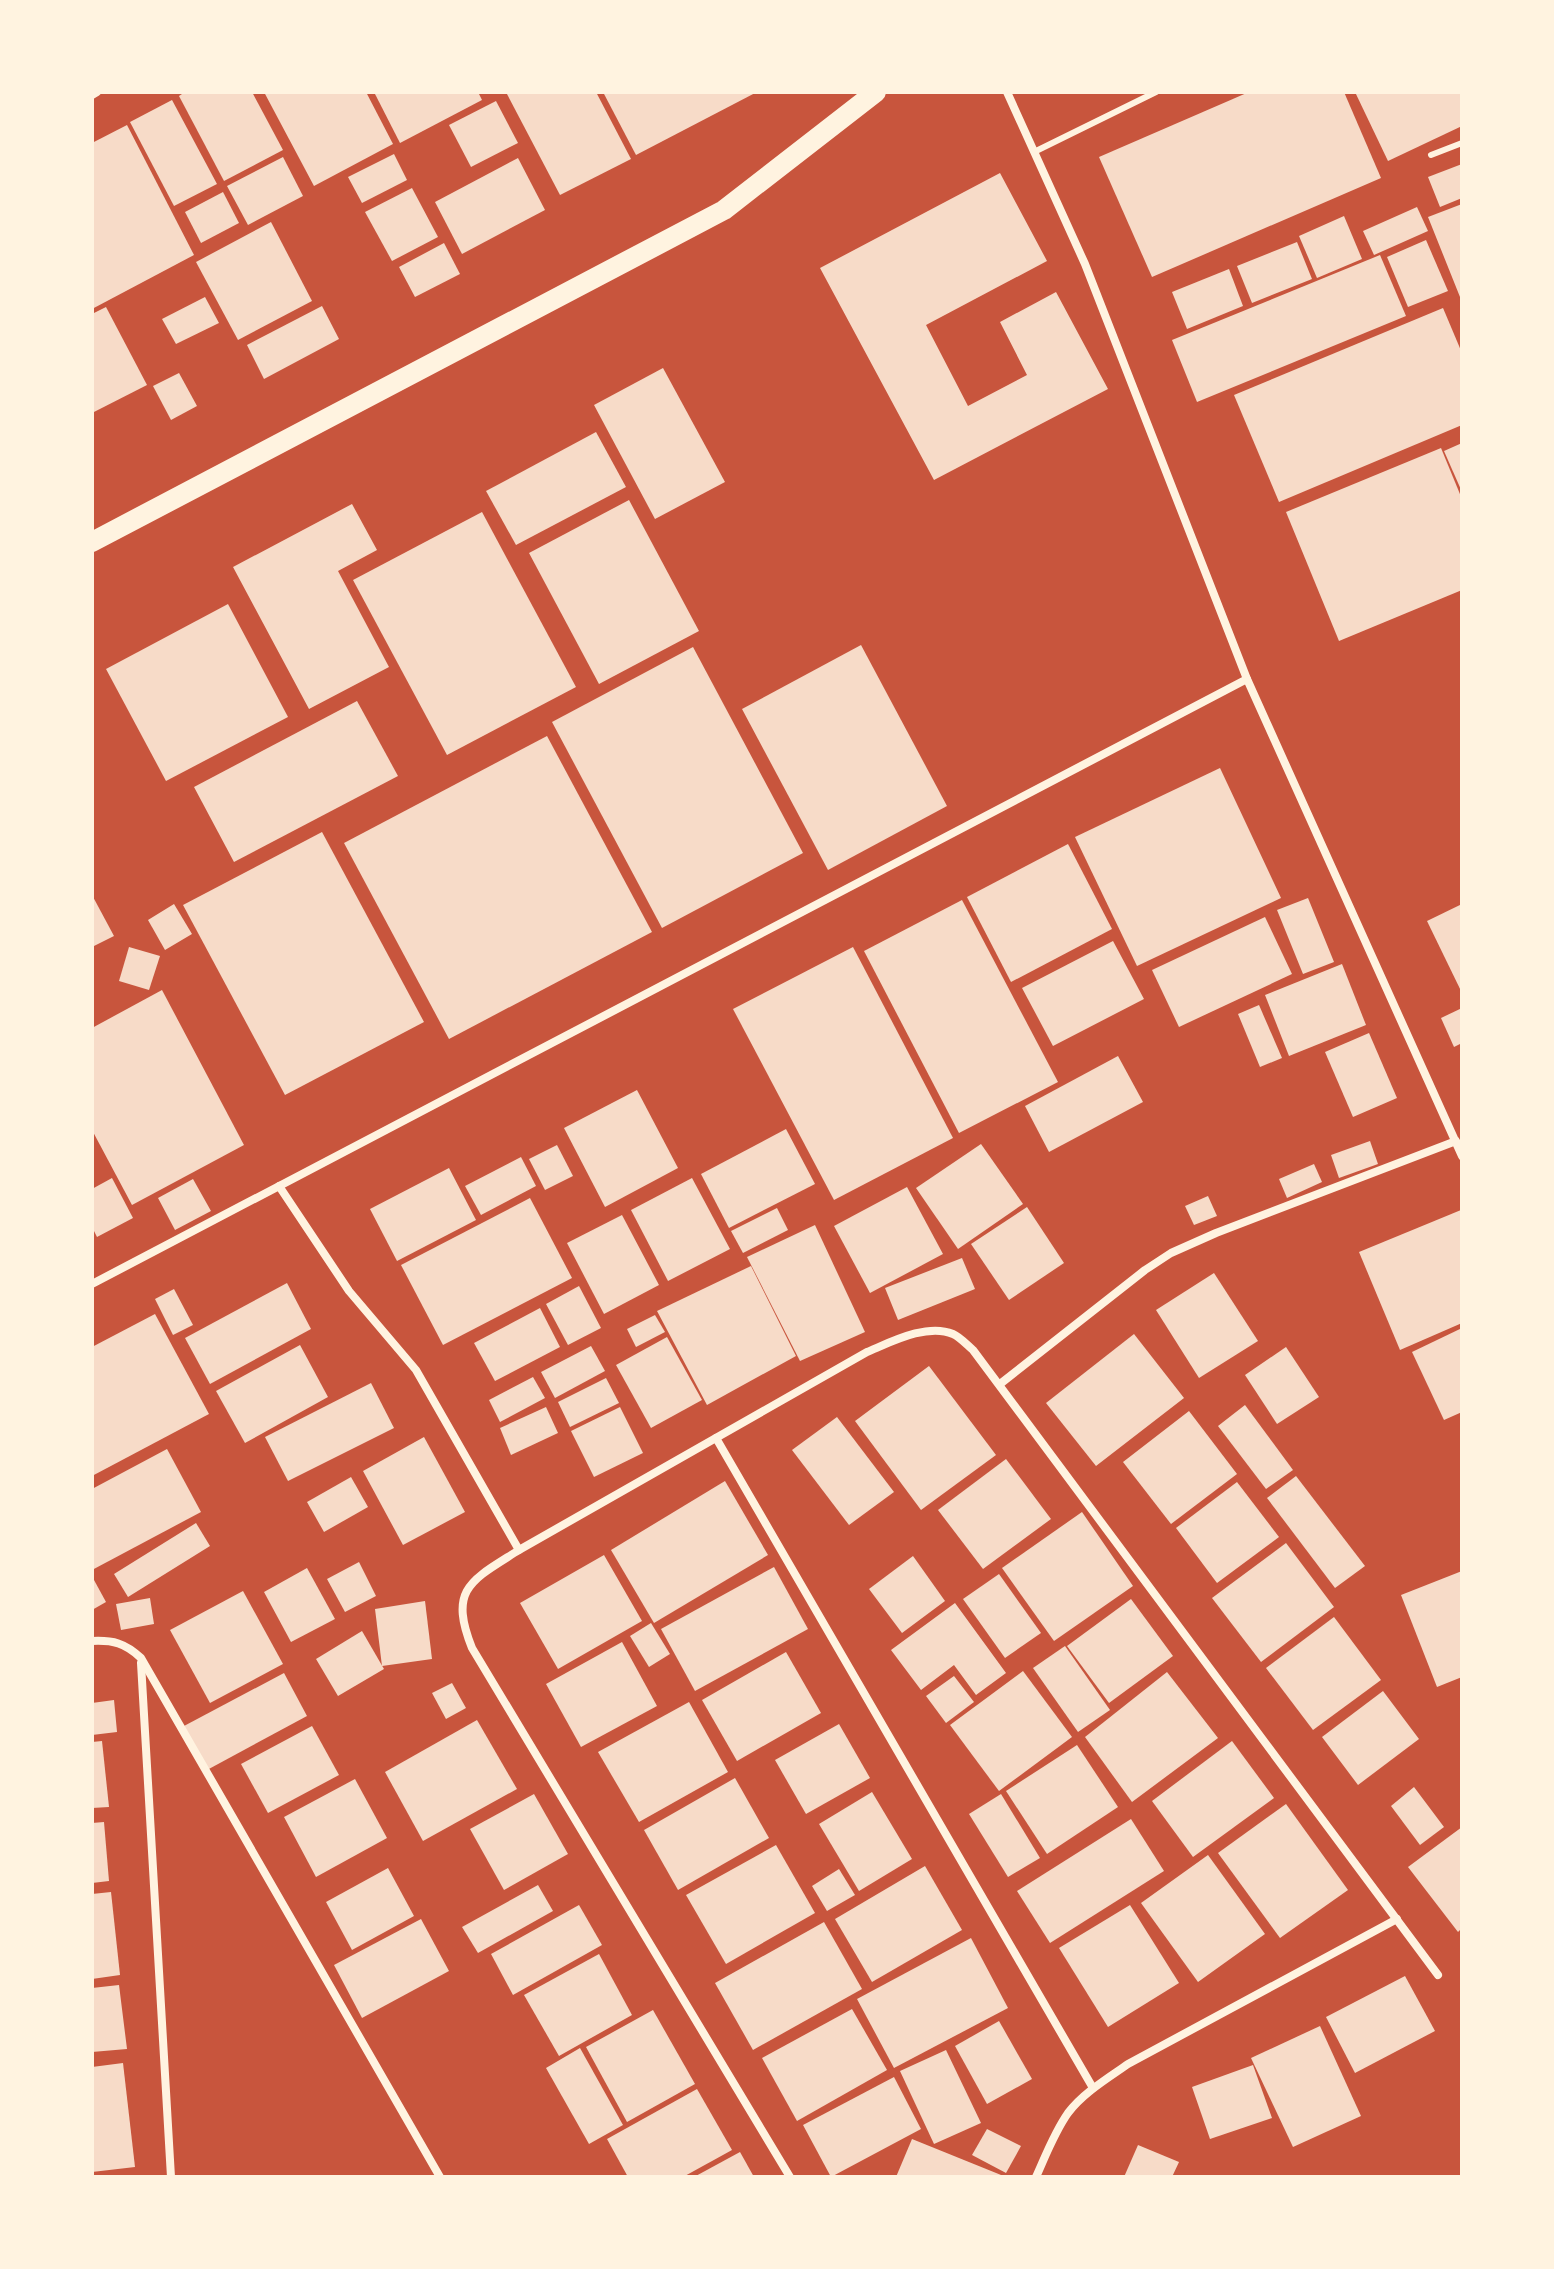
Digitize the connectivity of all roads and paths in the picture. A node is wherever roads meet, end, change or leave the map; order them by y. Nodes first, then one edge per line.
1 (876, 92) edge
2 (1007, 92) edge
3 (1156, 92) edge
4 (1462, 143) edge
5 (1034, 152) junction
6 (1431, 155) dead end
7 (92, 542) edge
8 (1247, 679) junction
9 (1456, 1141) junction
10 (1462, 1156) edge
11 (279, 1186) junction
12 (92, 1284) edge
13 (1000, 1384) junction
14 (716, 1438) junction
15 (519, 1550) junction
16 (92, 1641) edge
17 (141, 1658) junction
18 (1397, 1919) junction
19 (1438, 1975) dead end
20 (1093, 2088) junction
21 (171, 2177) edge
22 (440, 2177) edge
23 (790, 2177) edge
24 (1036, 2177) edge

1 - 7 main road
2 - 5 street
3 - 5 lane
4 - 6 lane
5 - 8 street
8 - 9 street
8 - 11 street
9 - 10 street
9 - 13 street
11 - 12 street
11 - 15 street
13 - 14 street
13 - 18 street
14 - 15 street
14 - 20 street
15 - 23 street
16 - 17 street
17 - 21 street
17 - 22 street
18 - 19 street
18 - 20 street
20 - 24 street

